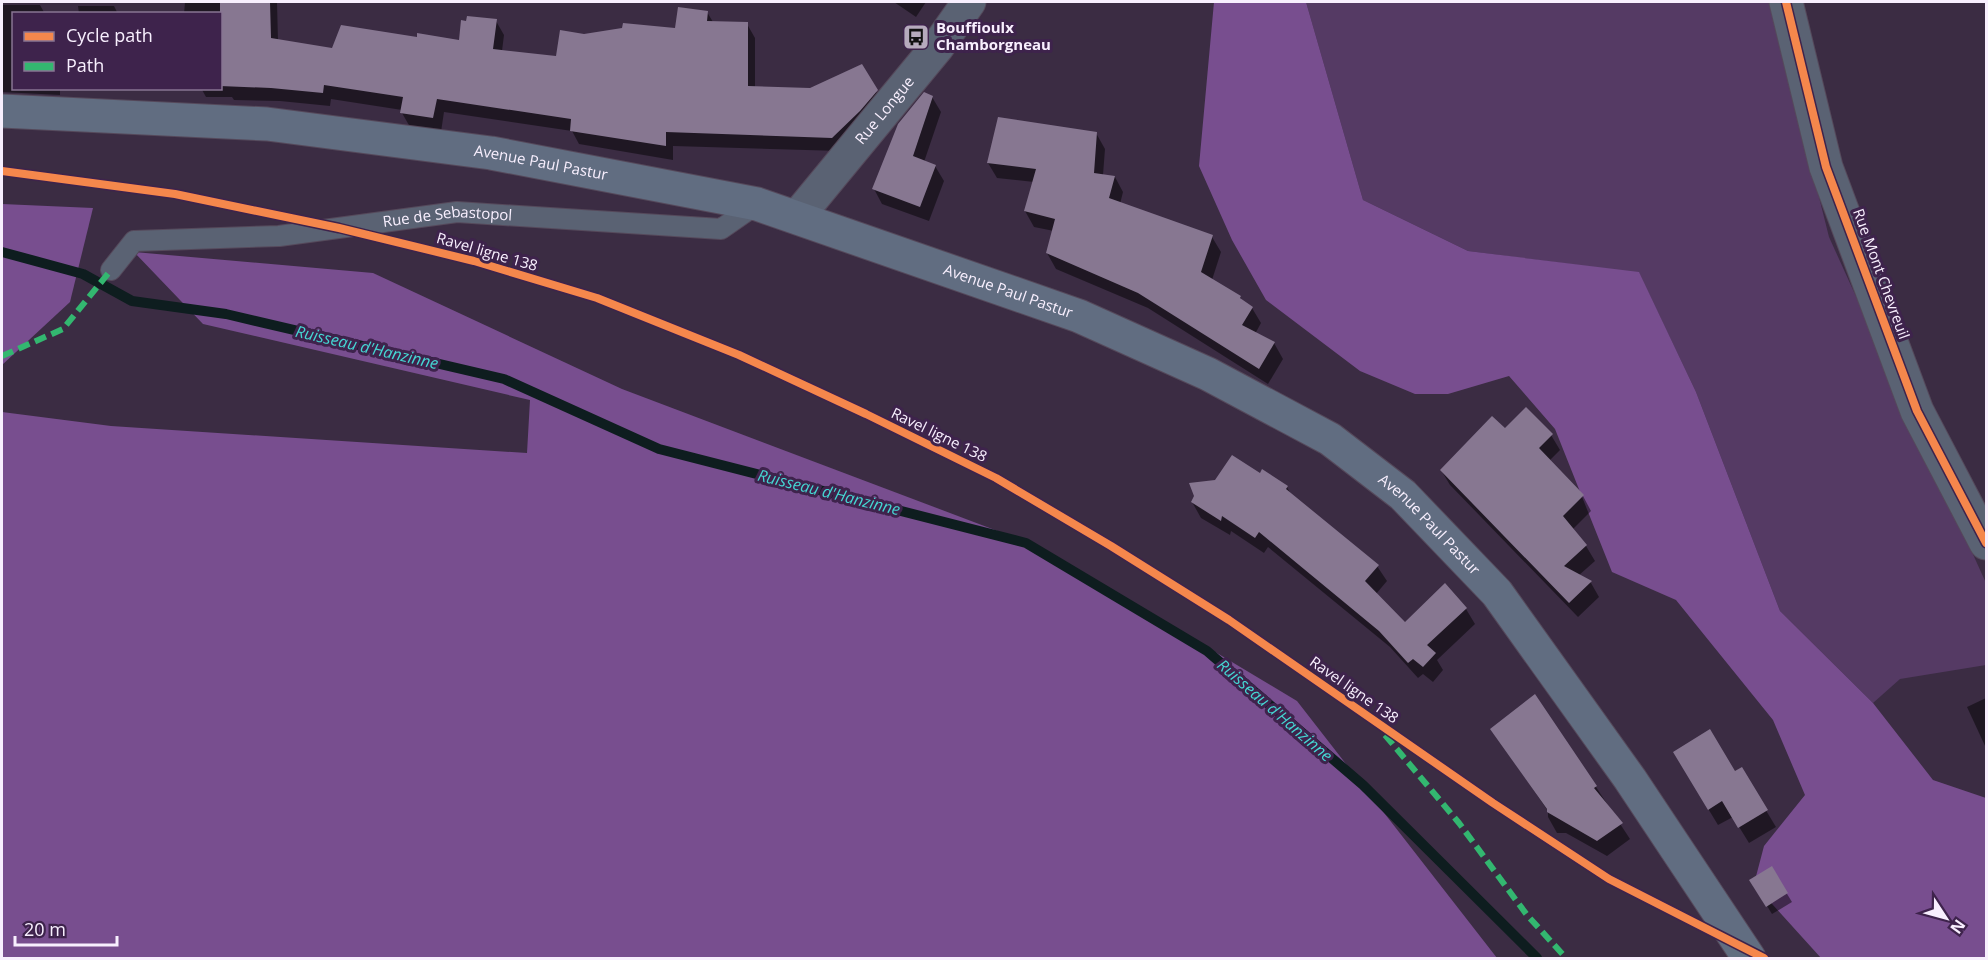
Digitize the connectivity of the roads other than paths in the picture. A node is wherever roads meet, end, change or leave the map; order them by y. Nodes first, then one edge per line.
1 (969, 2) edge
2 (1786, 2) edge
3 (2, 111) edge
4 (757, 204) junction
5 (796, 217) junction
6 (111, 270) dead end
7 (1986, 543) edge
8 (1749, 958) edge

1 - 5 street, Rue Longue
2 - 7 street, Rue Mont Chevreuil
3 - 4 main road, Avenue Paul Pastur
4 - 5 main road, Avenue Paul Pastur
4 - 6 lane, Rue de Sebastopol
5 - 8 main road, Avenue Paul Pastur

